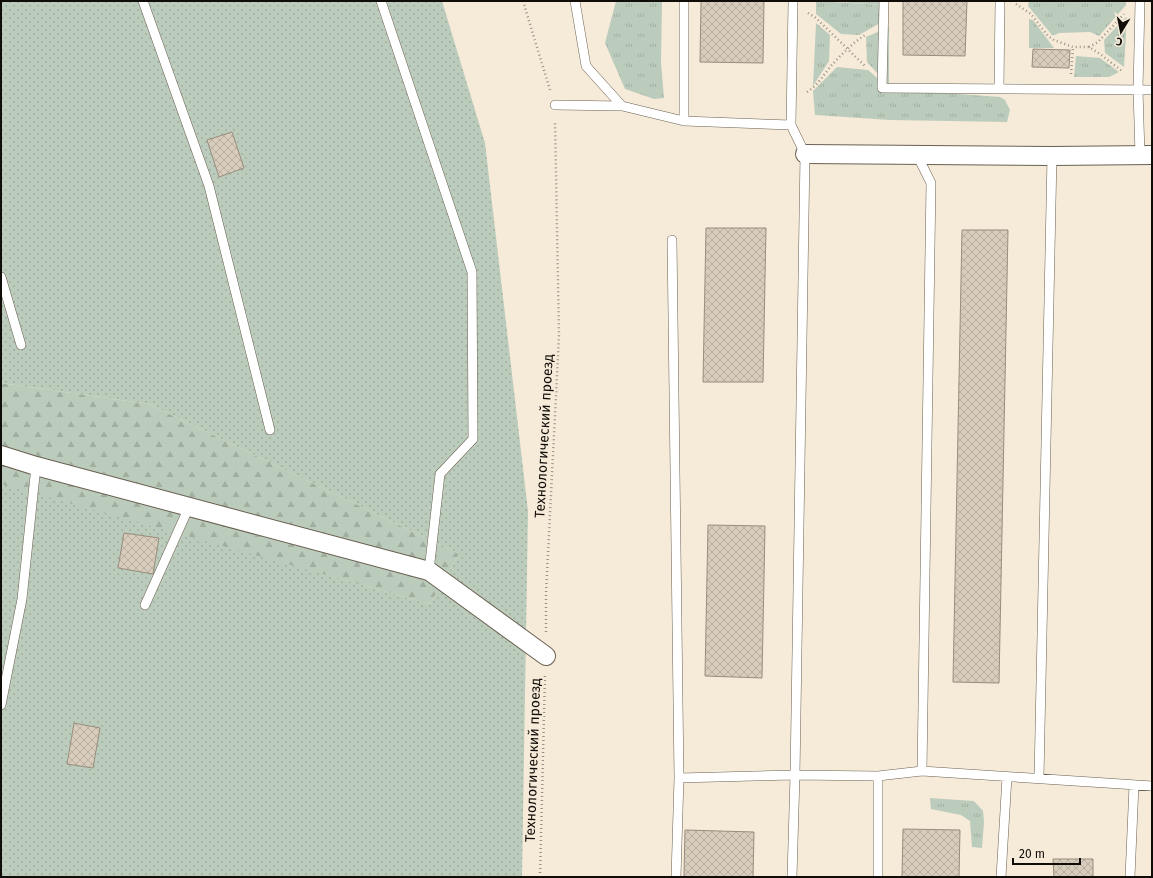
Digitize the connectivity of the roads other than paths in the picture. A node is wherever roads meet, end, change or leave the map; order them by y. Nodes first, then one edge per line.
1 (143, 1) edge
2 (381, 1) edge
3 (575, 1) edge
4 (684, 1) edge
5 (884, 1) edge
6 (1000, 1) edge
7 (793, 2) edge
8 (1140, 2) edge
9 (998, 89) junction
10 (1138, 90) junction
11 (1152, 90) edge
12 (555, 105) road end
13 (622, 106) junction
14 (684, 121) junction
15 (791, 125) junction
16 (805, 154) junction
17 (917, 155) junction
18 (1146, 155) edge
19 (1052, 156) junction
20 (672, 240) dead end
21 (1, 277) edge
22 (21, 346) dead end
23 (270, 430) dead end
24 (1, 455) edge
25 (1, 466) edge
26 (36, 466) junction
27 (189, 507) junction
28 (429, 571) junction
29 (145, 605) dead end
30 (546, 656) road end
31 (1, 705) edge
32 (922, 772) junction
33 (795, 775) junction
34 (878, 776) junction
35 (1007, 777) junction
36 (679, 778) junction
37 (1039, 778) junction
38 (1134, 785) junction
39 (1152, 786) edge
40 (676, 877) edge
41 (792, 877) edge
42 (878, 877) edge
43 (1001, 877) edge
44 (1130, 877) edge

1 - 23 lane
2 - 28 lane
3 - 13 lane
4 - 14 lane
5 - 9 lane
6 - 9 lane
7 - 15 lane
8 - 10 lane
9 - 10 lane
10 - 11 lane
10 - 18 lane
12 - 13 lane
13 - 14 lane
14 - 15 lane
15 - 16 lane
16 - 17 street
16 - 33 lane
17 - 19 street
17 - 32 lane
18 - 19 street
19 - 37 lane
20 - 36 lane
21 - 22 lane
24 - 26 street
25 - 26 street
26 - 27 street
26 - 31 lane
27 - 28 street
27 - 29 lane
28 - 30 street
32 - 34 lane
32 - 35 lane
33 - 34 lane
33 - 36 lane
33 - 41 lane
34 - 42 lane
35 - 37 lane
35 - 43 lane
36 - 40 lane
37 - 38 lane
38 - 39 lane
38 - 44 lane

